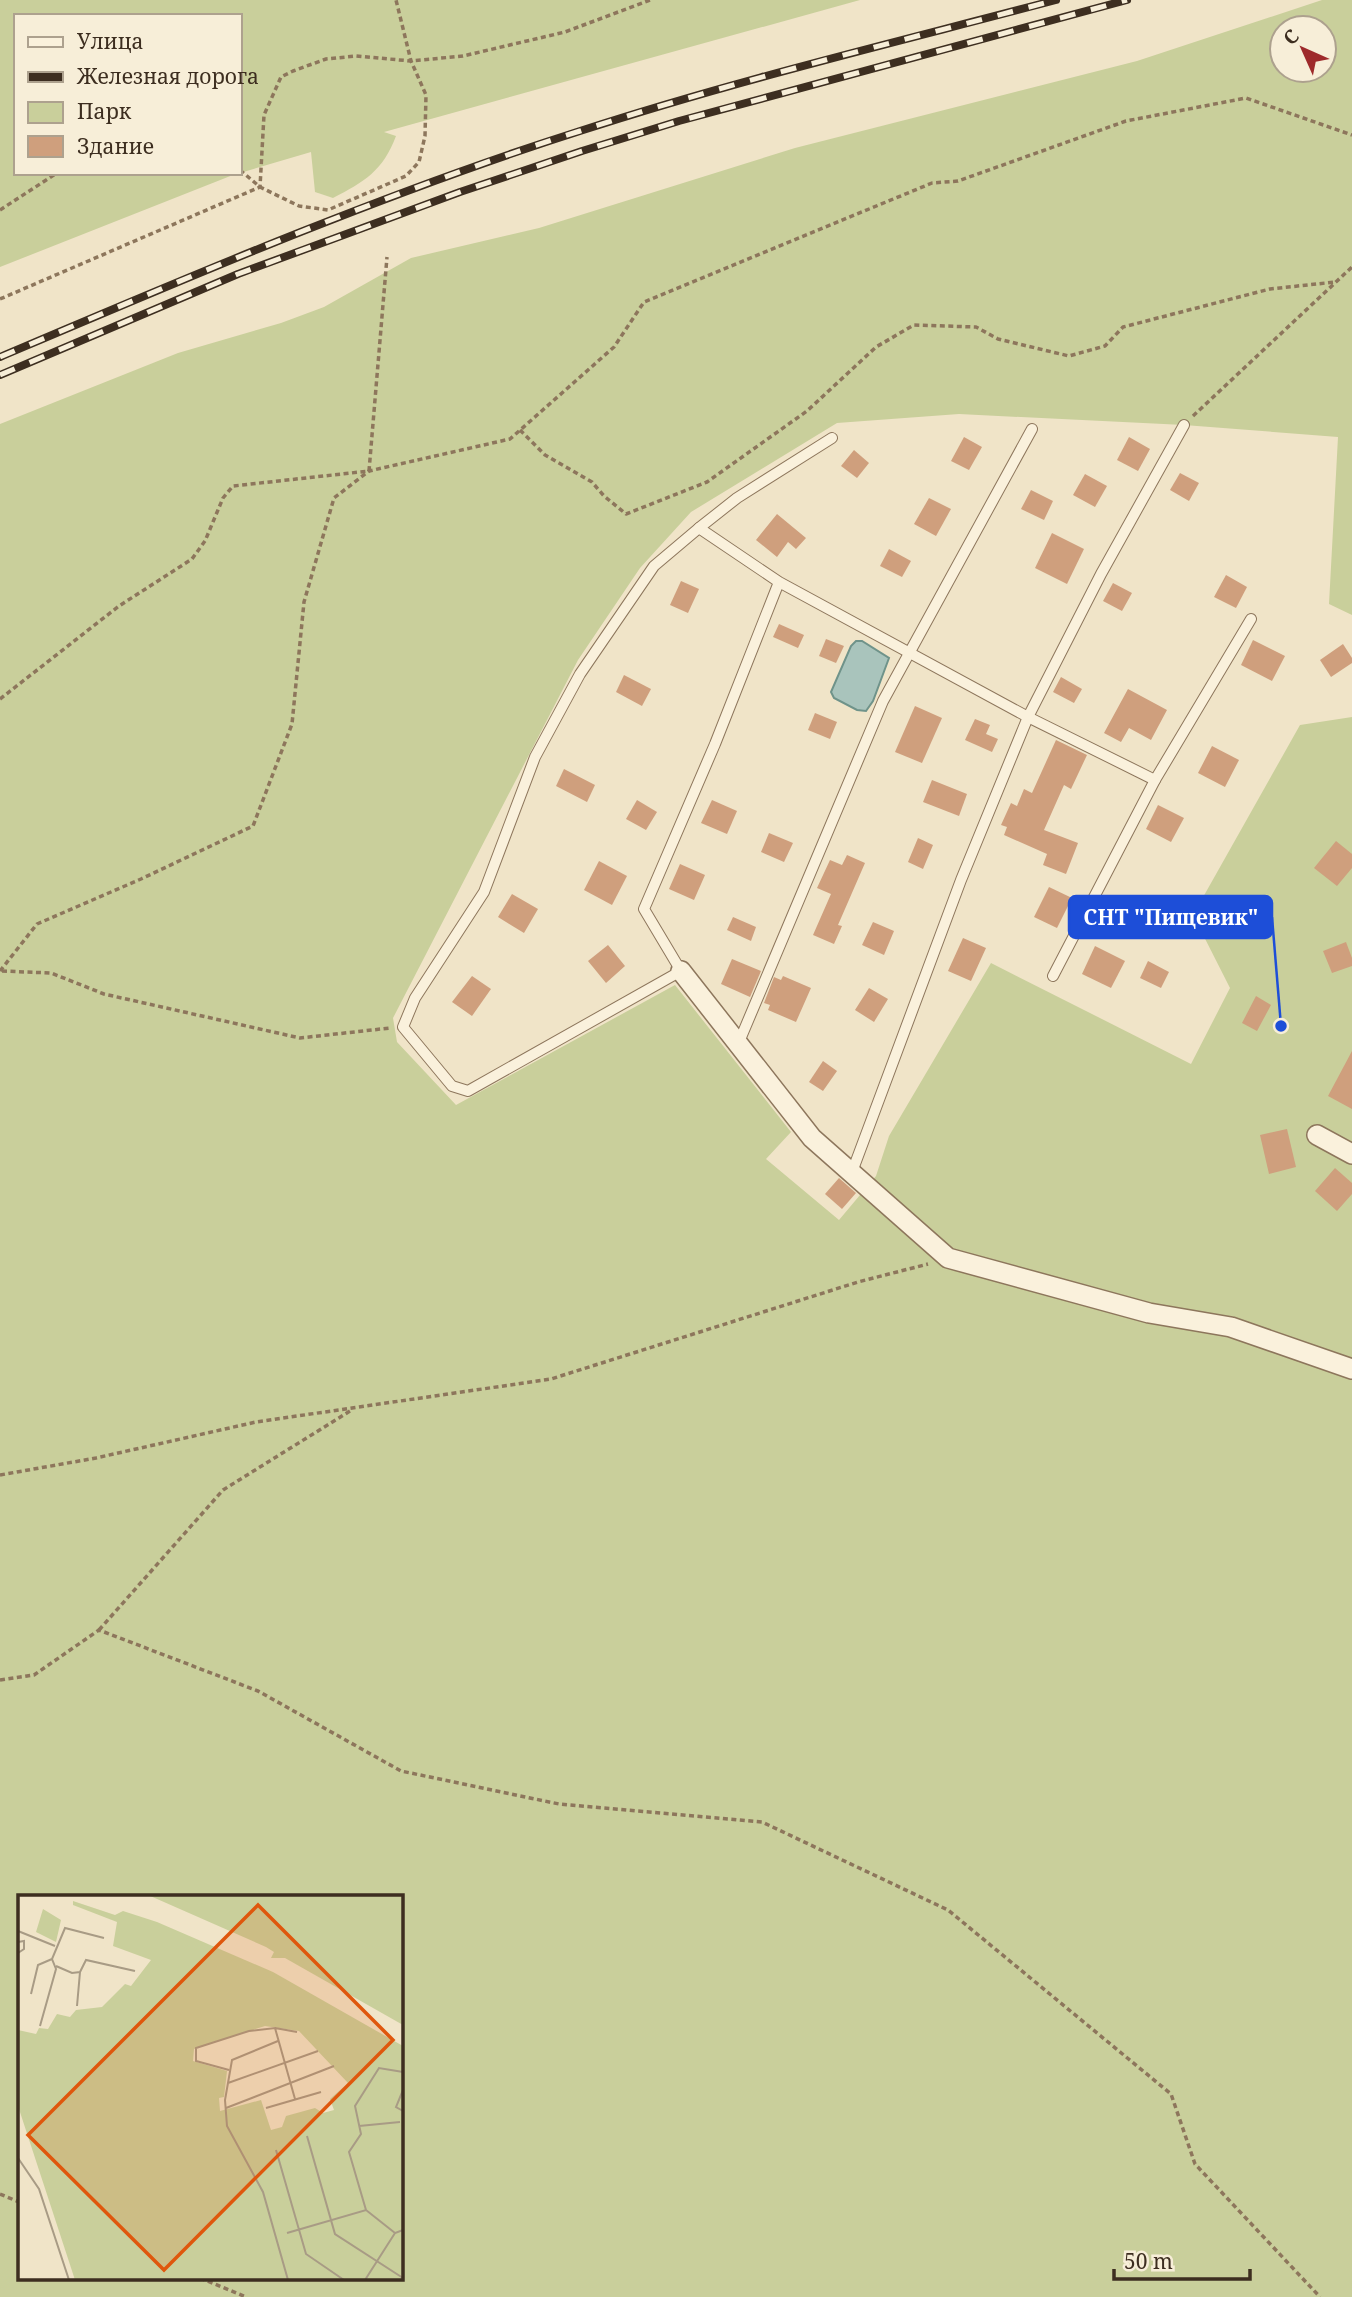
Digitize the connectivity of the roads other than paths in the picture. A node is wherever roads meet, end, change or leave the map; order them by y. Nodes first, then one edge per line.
1 (1184, 425) road end
2 (1032, 429) dead end
3 (832, 438) dead end
4 (699, 528) junction
5 (779, 582) junction
6 (1251, 619) dead end
7 (907, 653) junction
8 (1028, 717) junction
9 (1155, 780) junction
10 (681, 971) junction
11 (1053, 976) dead end
12 (739, 1042) junction
13 (1317, 1135) dead end
14 (1352, 1154) edge
15 (852, 1172) junction
16 (1352, 1369) edge

1 - 8 lane
2 - 7 lane
3 - 4 lane
4 - 5 lane
4 - 10 lane
5 - 7 lane
5 - 10 lane
6 - 9 lane
7 - 8 lane
7 - 12 lane
8 - 9 lane
8 - 15 lane
9 - 11 lane
10 - 12 street
12 - 15 street
13 - 14 street
15 - 16 street

